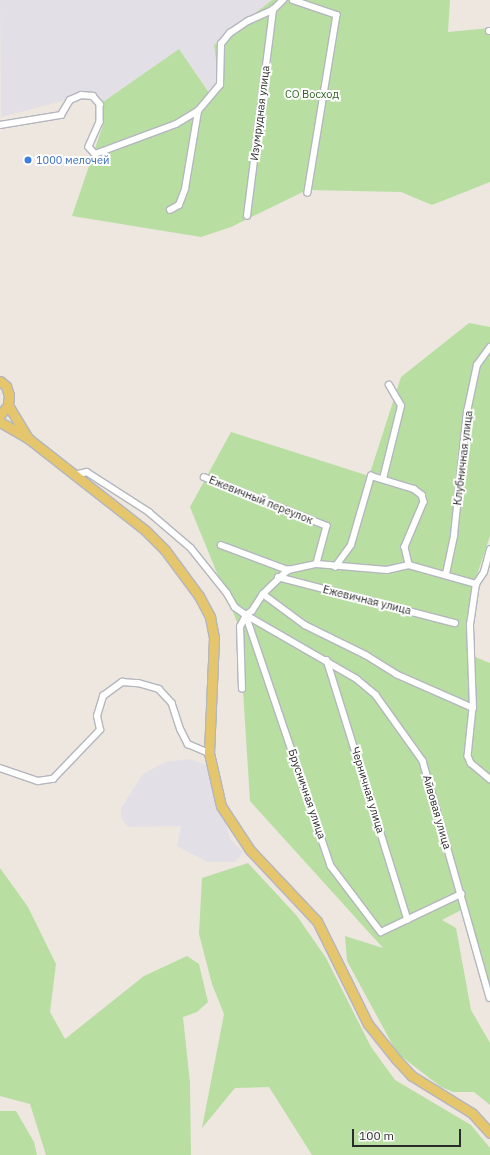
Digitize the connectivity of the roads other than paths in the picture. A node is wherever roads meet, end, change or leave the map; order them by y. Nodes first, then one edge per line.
1 (283, 0) edge
2 (294, 0) edge
3 (273, 10) junction
4 (198, 111) junction
5 (0, 125) edge
6 (308, 193) dead end
7 (170, 210) dead end
8 (247, 216) dead end
9 (490, 347) edge
10 (0, 380) edge
11 (389, 386) dead end
12 (8, 406) junction
13 (0, 415) edge
14 (0, 422) edge
15 (29, 439) junction
16 (72, 475) junction
17 (204, 477) dead end
18 (383, 479) junction
19 (221, 545) dead end
20 (490, 550) edge
21 (317, 564) junction
22 (409, 565) junction
23 (335, 566) junction
24 (288, 570) junction
25 (446, 574) junction
26 (278, 577) junction
27 (476, 584) junction
28 (263, 594) junction
29 (246, 615) junction
30 (455, 623) dead end
31 (327, 660) junction
32 (242, 688) dead end
33 (473, 708) junction
34 (209, 753) junction
35 (0, 768) edge
36 (490, 779) edge
37 (461, 894) junction
38 (408, 920) junction
39 (490, 998) edge
40 (490, 1133) edge

1 - 3 street
2 - 6 street
3 - 4 street
3 - 8 street, Изумрудная улица
4 - 5 street
4 - 7 street
9 - 25 street, Клубничная улица
10 - 12 main road
11 - 18 street
12 - 13 main road
12 - 15 main road
14 - 15 main road
15 - 16 main road
16 - 29 street
16 - 34 main road
17 - 21 street, Ежевичный переулок
18 - 22 street
18 - 23 street
19 - 24 street
20 - 27 street
21 - 23 street
21 - 24 street
22 - 23 street
22 - 25 street
24 - 26 street
25 - 27 street
26 - 28 street
26 - 30 street, Ежевичная улица
27 - 33 street
28 - 29 street
28 - 33 street
29 - 31 street, Айвовая улица
29 - 32 street
29 - 38 street, Брусничная улица
31 - 37 street, Айвовая улица
31 - 38 street, Черничная улица
33 - 36 street
34 - 35 street
34 - 40 main road
37 - 38 street
37 - 39 street, Айвовая улица

